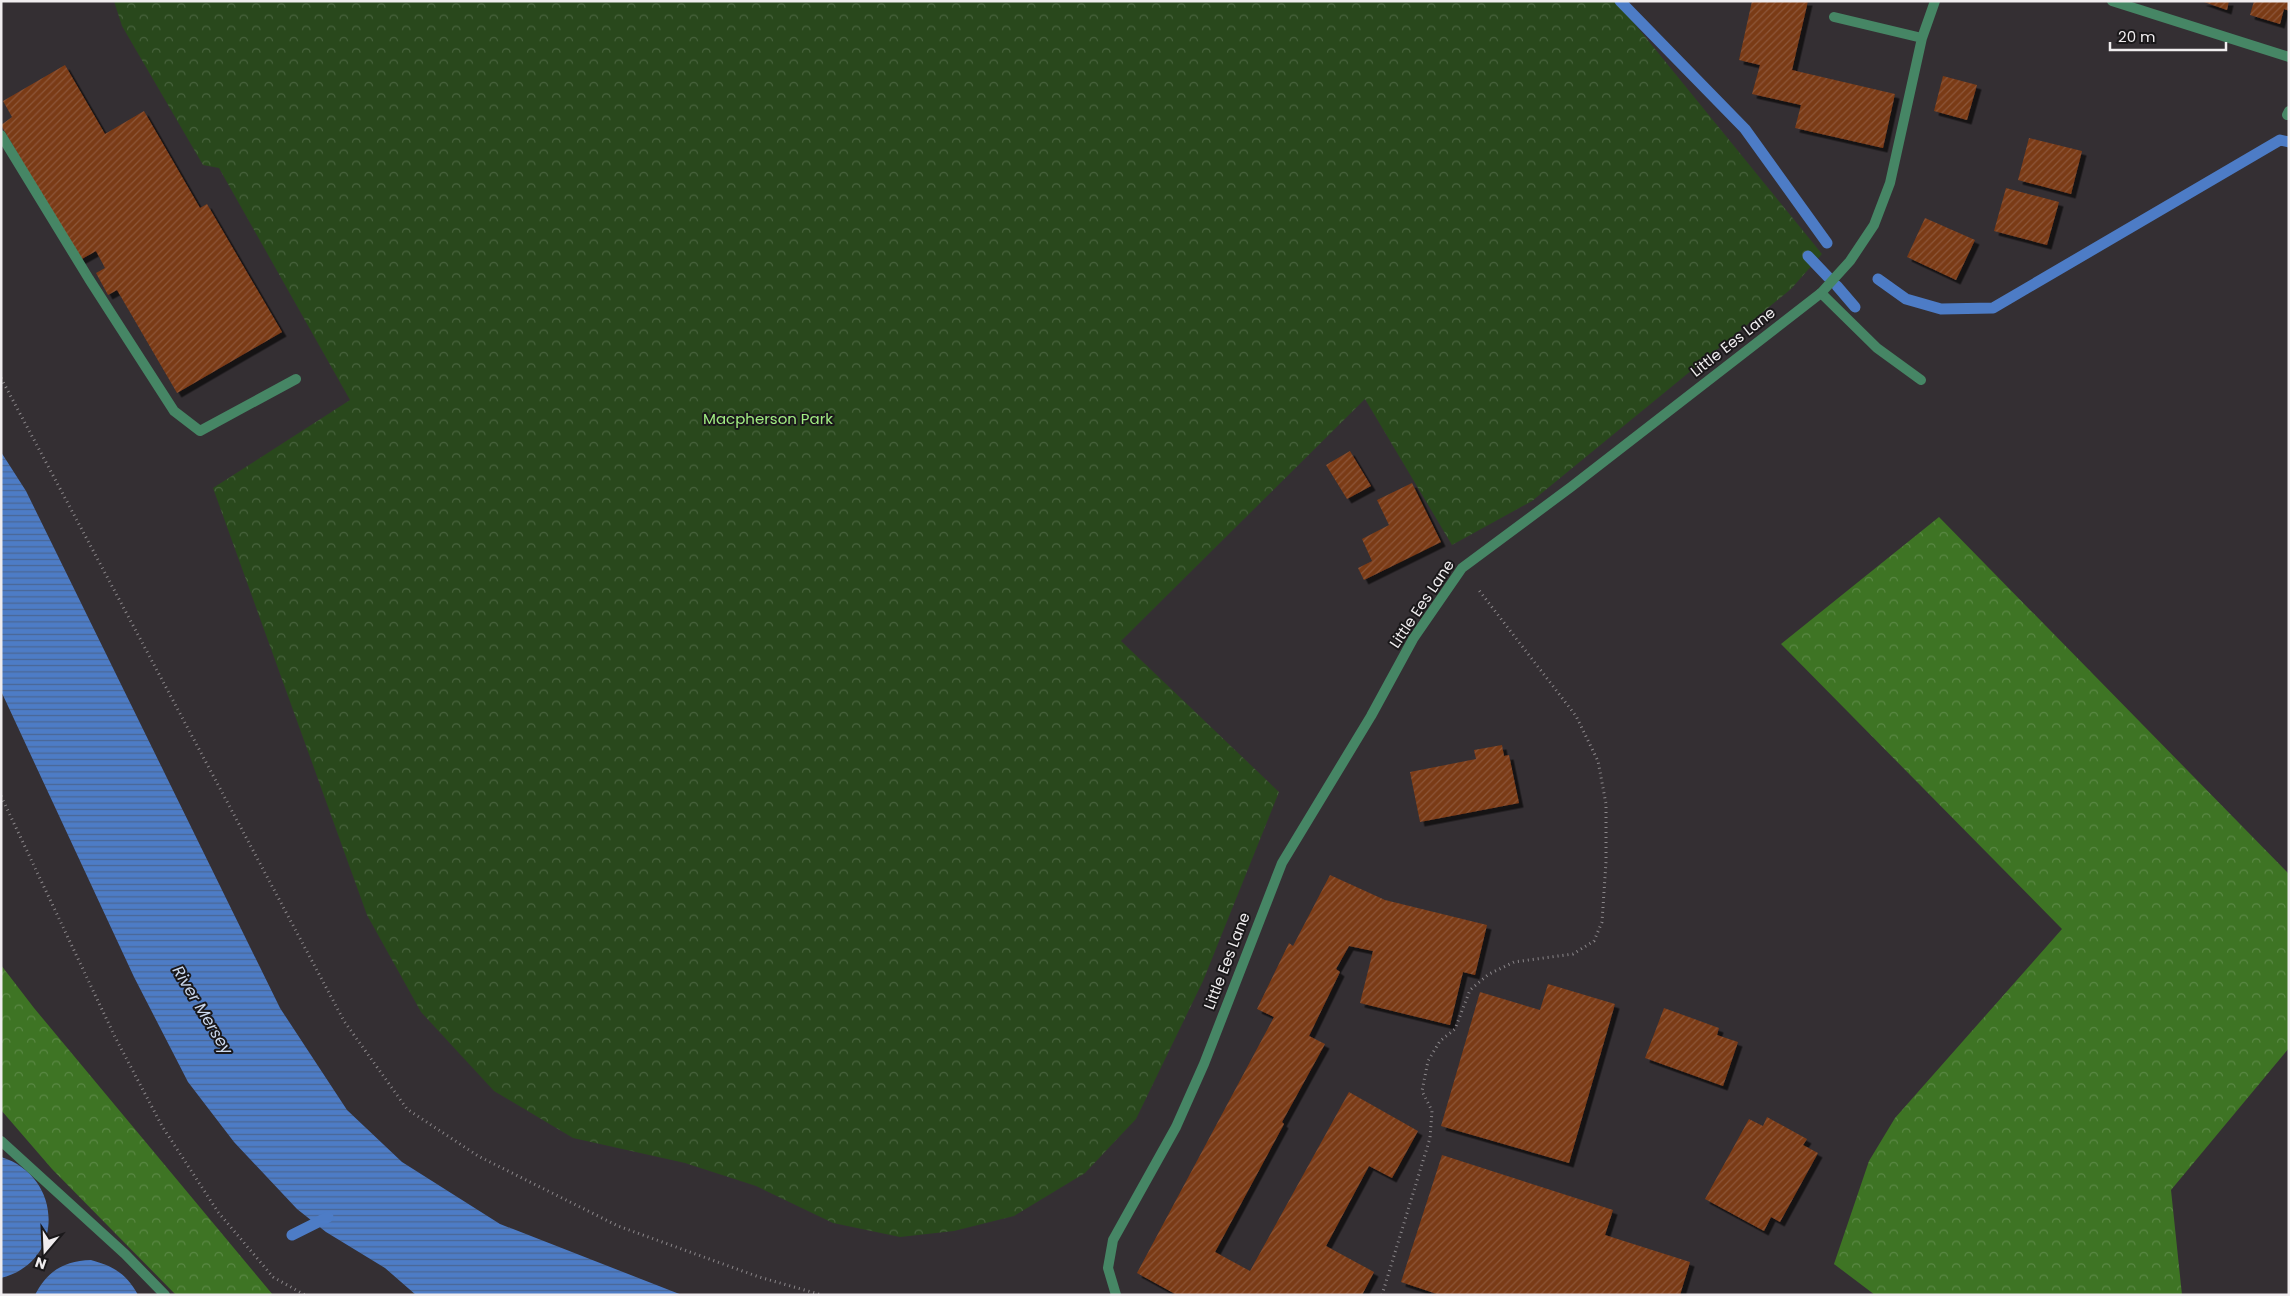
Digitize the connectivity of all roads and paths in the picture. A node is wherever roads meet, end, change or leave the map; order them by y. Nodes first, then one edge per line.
1 (1935, 1) edge
2 (2112, 1) edge
3 (1834, 16) dead end
4 (1922, 38) junction
5 (2289, 57) edge
6 (1, 135) edge
7 (1821, 293) junction
8 (1, 378) edge
9 (296, 379) dead end
10 (1921, 380) dead end
11 (1462, 568) junction
12 (1, 796) edge
13 (1, 1141) edge
14 (165, 1295) edge
15 (305, 1295) edge
16 (822, 1295) edge
17 (1116, 1295) edge
18 (1382, 1295) edge

1 - 4 street, Little Ees Lane
2 - 5 street
3 - 4 street
4 - 7 street, Little Ees Lane
6 - 9 street
7 - 10 street
7 - 11 street, Little Ees Lane
8 - 16 path
11 - 17 street, Little Ees Lane
11 - 18 path
12 - 15 path
13 - 14 street

